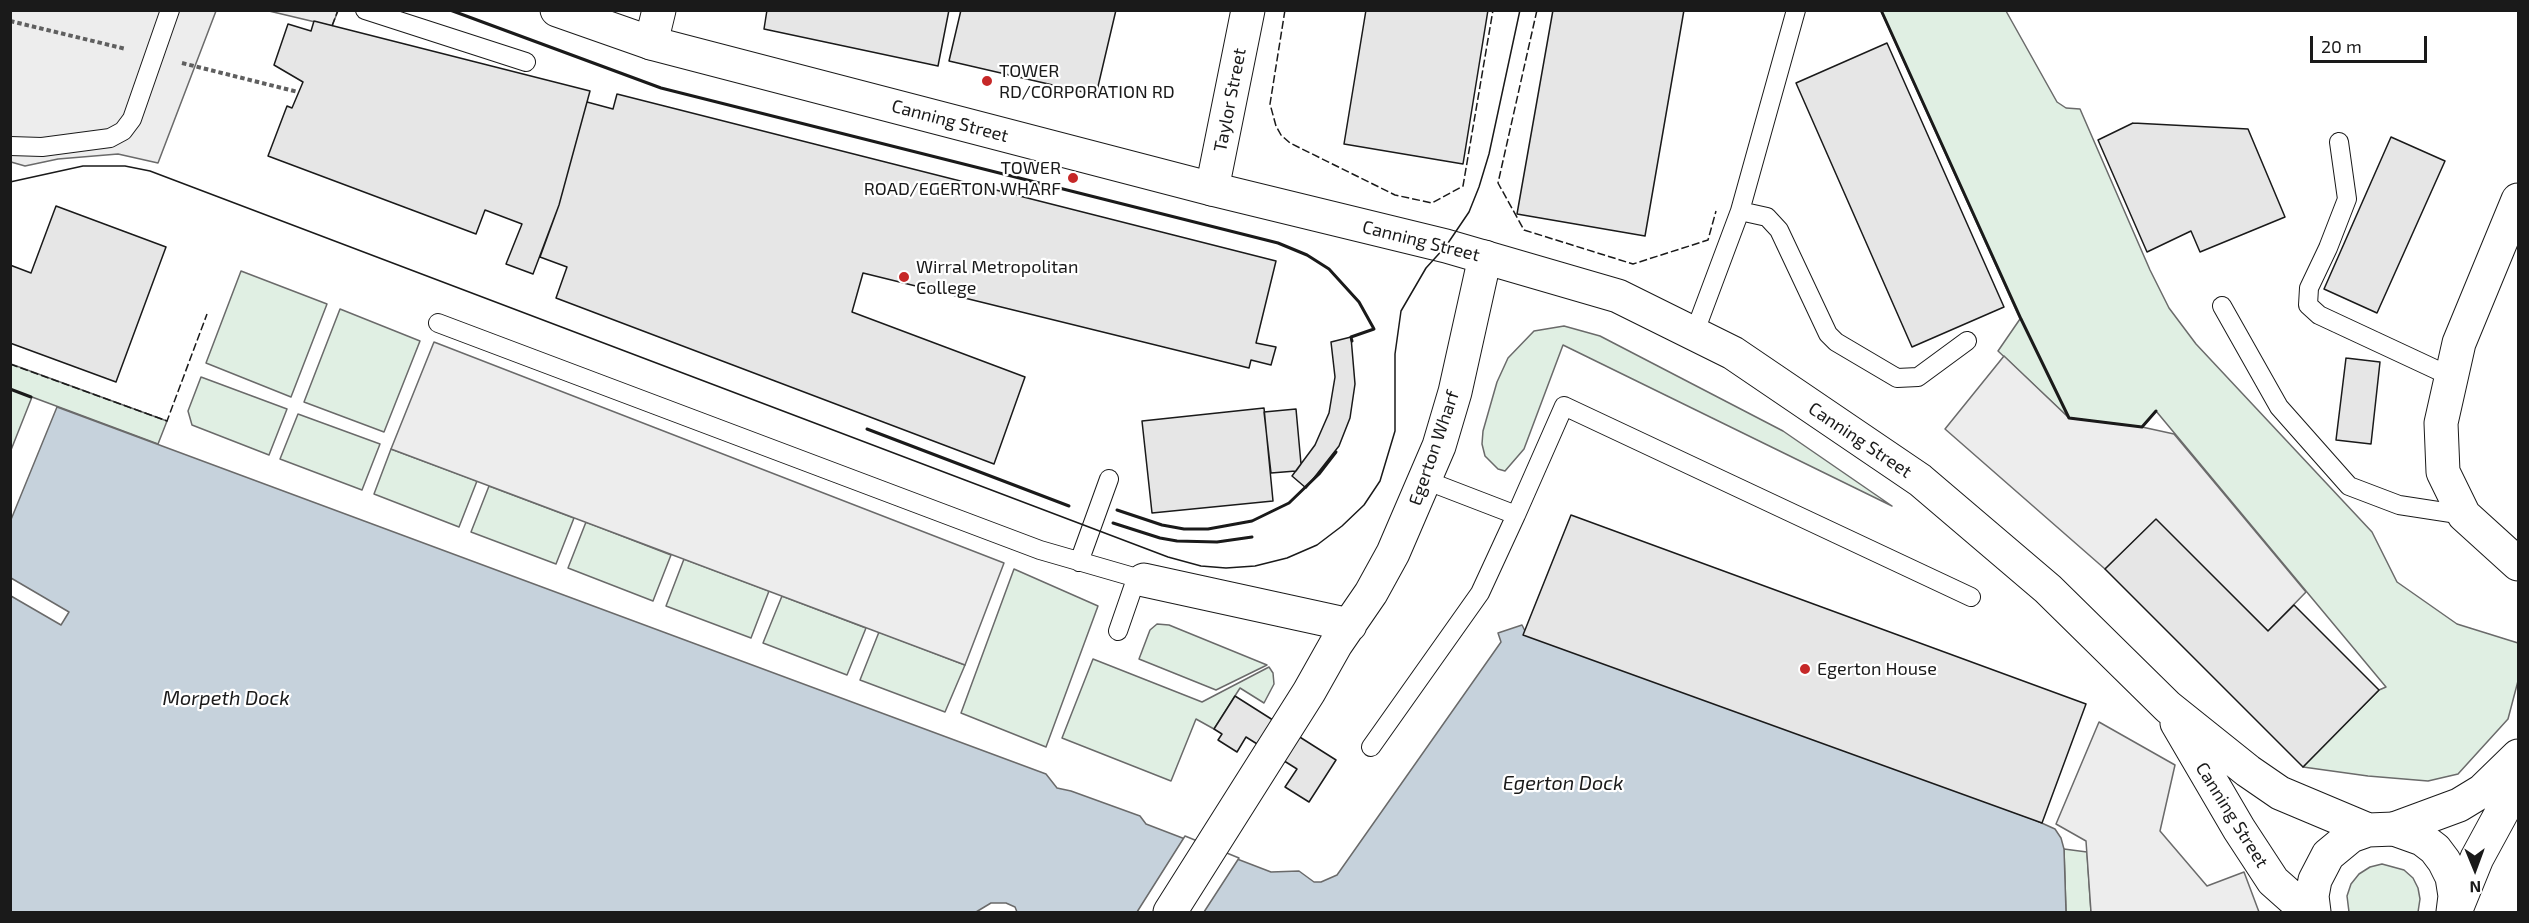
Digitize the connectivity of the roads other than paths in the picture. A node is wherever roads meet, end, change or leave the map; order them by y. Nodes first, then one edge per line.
1 (170, 10) edge
2 (365, 10) edge
3 (557, 10) edge
4 (659, 10) edge
5 (1248, 10) edge
6 (1796, 10) edge
7 (651, 43) junction
8 (526, 62) dead end
9 (2339, 142) dead end
10 (10, 146) edge
11 (1212, 189) junction
12 (2518, 200) edge
13 (1740, 211) junction
14 (1485, 257) junction
15 (2222, 306) dead end
16 (438, 323) dead end
17 (1694, 334) junction
18 (1967, 341) dead end
19 (2452, 377) junction
20 (1109, 479) dead end
21 (1425, 480) junction
22 (1516, 515) junction
23 (2464, 515) junction
24 (1079, 562) junction
25 (2518, 564) edge
26 (1140, 579) junction
27 (1971, 597) dead end
28 (1350, 625) junction
29 (1118, 631) dead end
30 (2168, 707) junction
31 (1371, 747) dead end
32 (2518, 756) edge
33 (2518, 777) edge
34 (2381, 830) junction
35 (1170, 912) edge
36 (2308, 912) edge
37 (2314, 912) edge
38 (2454, 912) edge

1 - 10 lane
2 - 8 lane
3 - 7 main road, Canning Street
4 - 7 main road
5 - 11 main road, Taylor Street
6 - 13 lane
7 - 11 main road, Canning Street
9 - 19 lane
11 - 14 main road, Canning Street
12 - 19 main road
13 - 17 lane
13 - 18 lane
14 - 17 main road, Canning Street
14 - 21 main road, Egerton Wharf
15 - 23 lane
16 - 24 lane
17 - 30 main road, Canning Street
19 - 23 main road
20 - 24 lane
21 - 22 lane
21 - 28 main road, Egerton Wharf
22 - 27 lane
22 - 31 lane
23 - 25 main road
24 - 26 lane
26 - 28 main road
26 - 29 lane
28 - 35 main road, Egerton Wharf
30 - 34 main road, Canning Street
30 - 36 main road, Canning Street
32 - 34 main road
33 - 38 main road
34 - 37 main road
34 - 38 main road, Canning Street

